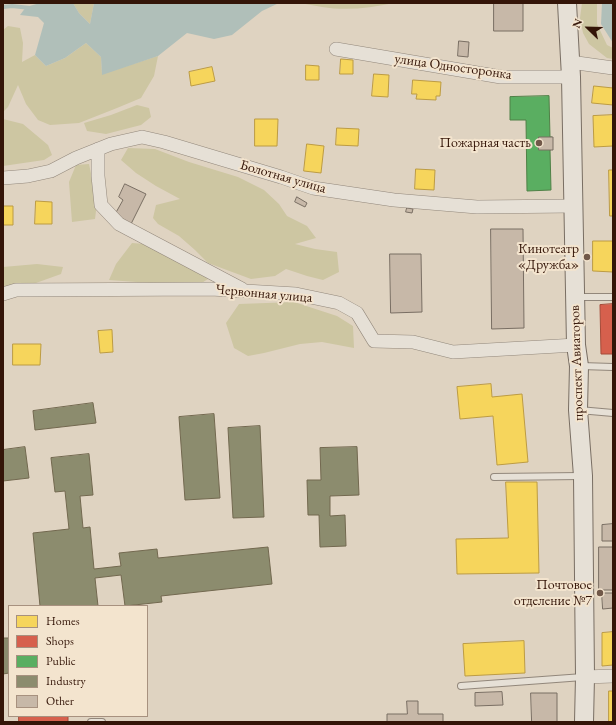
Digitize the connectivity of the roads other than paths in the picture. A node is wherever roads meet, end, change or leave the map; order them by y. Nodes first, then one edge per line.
1 (567, 3) edge
2 (336, 49) dead end
3 (613, 68) edge
4 (570, 70) junction
5 (98, 149) junction
6 (3, 178) edge
7 (573, 206) junction
8 (246, 291) junction
9 (3, 294) edge
10 (575, 297) junction
11 (613, 297) edge
12 (576, 345) junction
13 (579, 366) junction
14 (613, 367) edge
15 (578, 410) junction
16 (613, 413) edge
17 (583, 476) junction
18 (494, 477) dead end
19 (613, 676) edge
20 (585, 677) junction
21 (461, 686) dead end
22 (91, 722) edge
23 (102, 722) edge
24 (584, 722) edge

1 - 4 street, проспект Авиаторов
2 - 4 street, улица Односторонка
3 - 4 street, улица Односторонка
4 - 7 street, проспект Авиаторов
5 - 6 street, Болотная улица
5 - 7 street, Болотная улица
5 - 8 street
7 - 10 street, проспект Авиаторов
8 - 9 street, Червонная улица
8 - 12 street, Червонная улица
10 - 11 lane
10 - 12 street, проспект Авиаторов
12 - 13 street, проспект Авиаторов
13 - 14 lane
13 - 15 street, проспект Авиаторов
15 - 16 lane
15 - 17 street, проспект Авиаторов
17 - 18 lane
17 - 20 street, проспект Авиаторов
19 - 20 street
20 - 21 lane
20 - 24 street, проспект Авиаторов
22 - 23 lane

